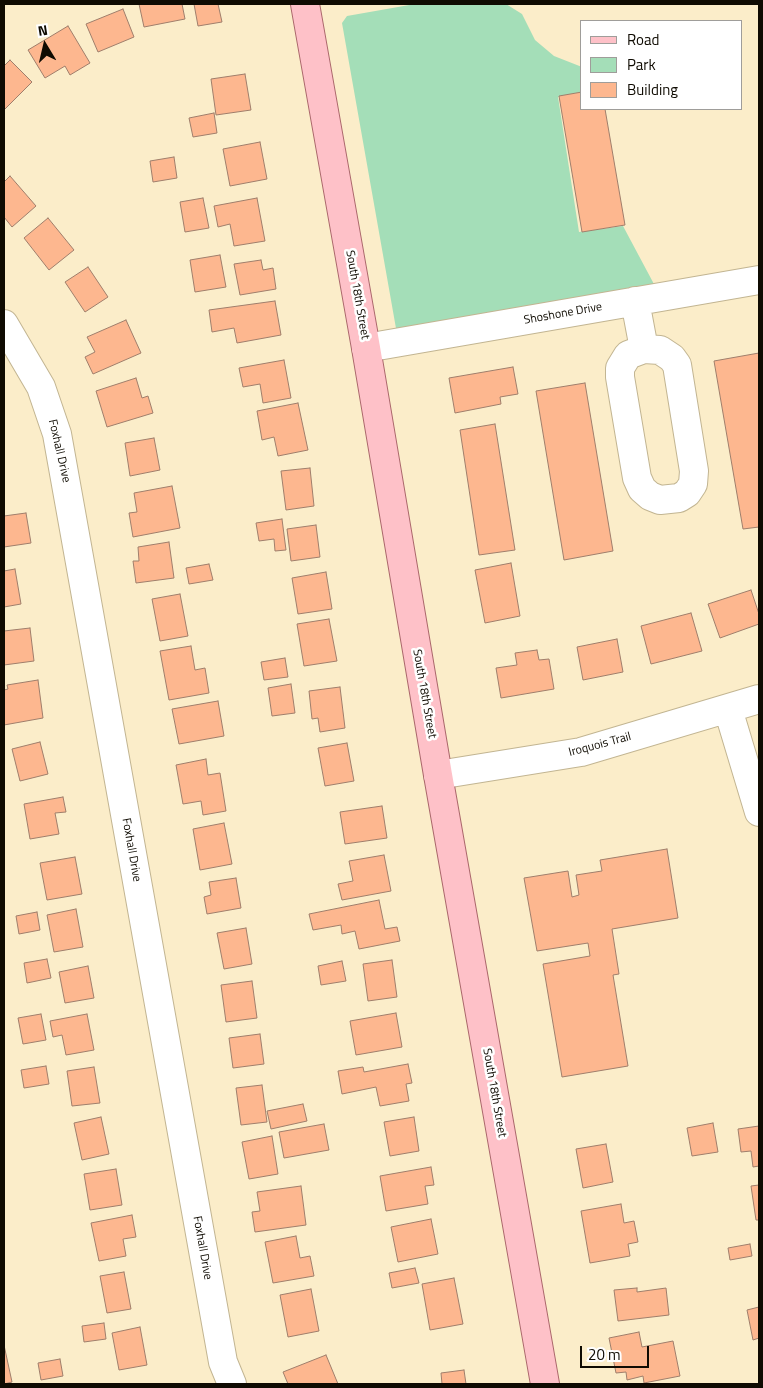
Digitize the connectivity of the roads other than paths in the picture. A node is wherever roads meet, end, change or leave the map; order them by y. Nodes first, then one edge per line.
1 (305, 4) edge
2 (759, 280) edge
3 (635, 301) junction
4 (4, 324) edge
5 (366, 348) junction
6 (644, 349) junction
7 (759, 699) edge
8 (728, 709) junction
9 (438, 775) junction
10 (759, 812) edge
11 (232, 1384) edge
12 (545, 1384) edge

1 - 5 main road, South 18th Street
2 - 3 street, Shoshone Drive
3 - 5 street, Shoshone Drive
3 - 6 street
4 - 11 street, Foxhall Drive
5 - 9 main road, South 18th Street
6 - 6 street
7 - 8 street, Iroquois Trail
8 - 9 street, Iroquois Trail
8 - 10 street
9 - 12 main road, South 18th Street

